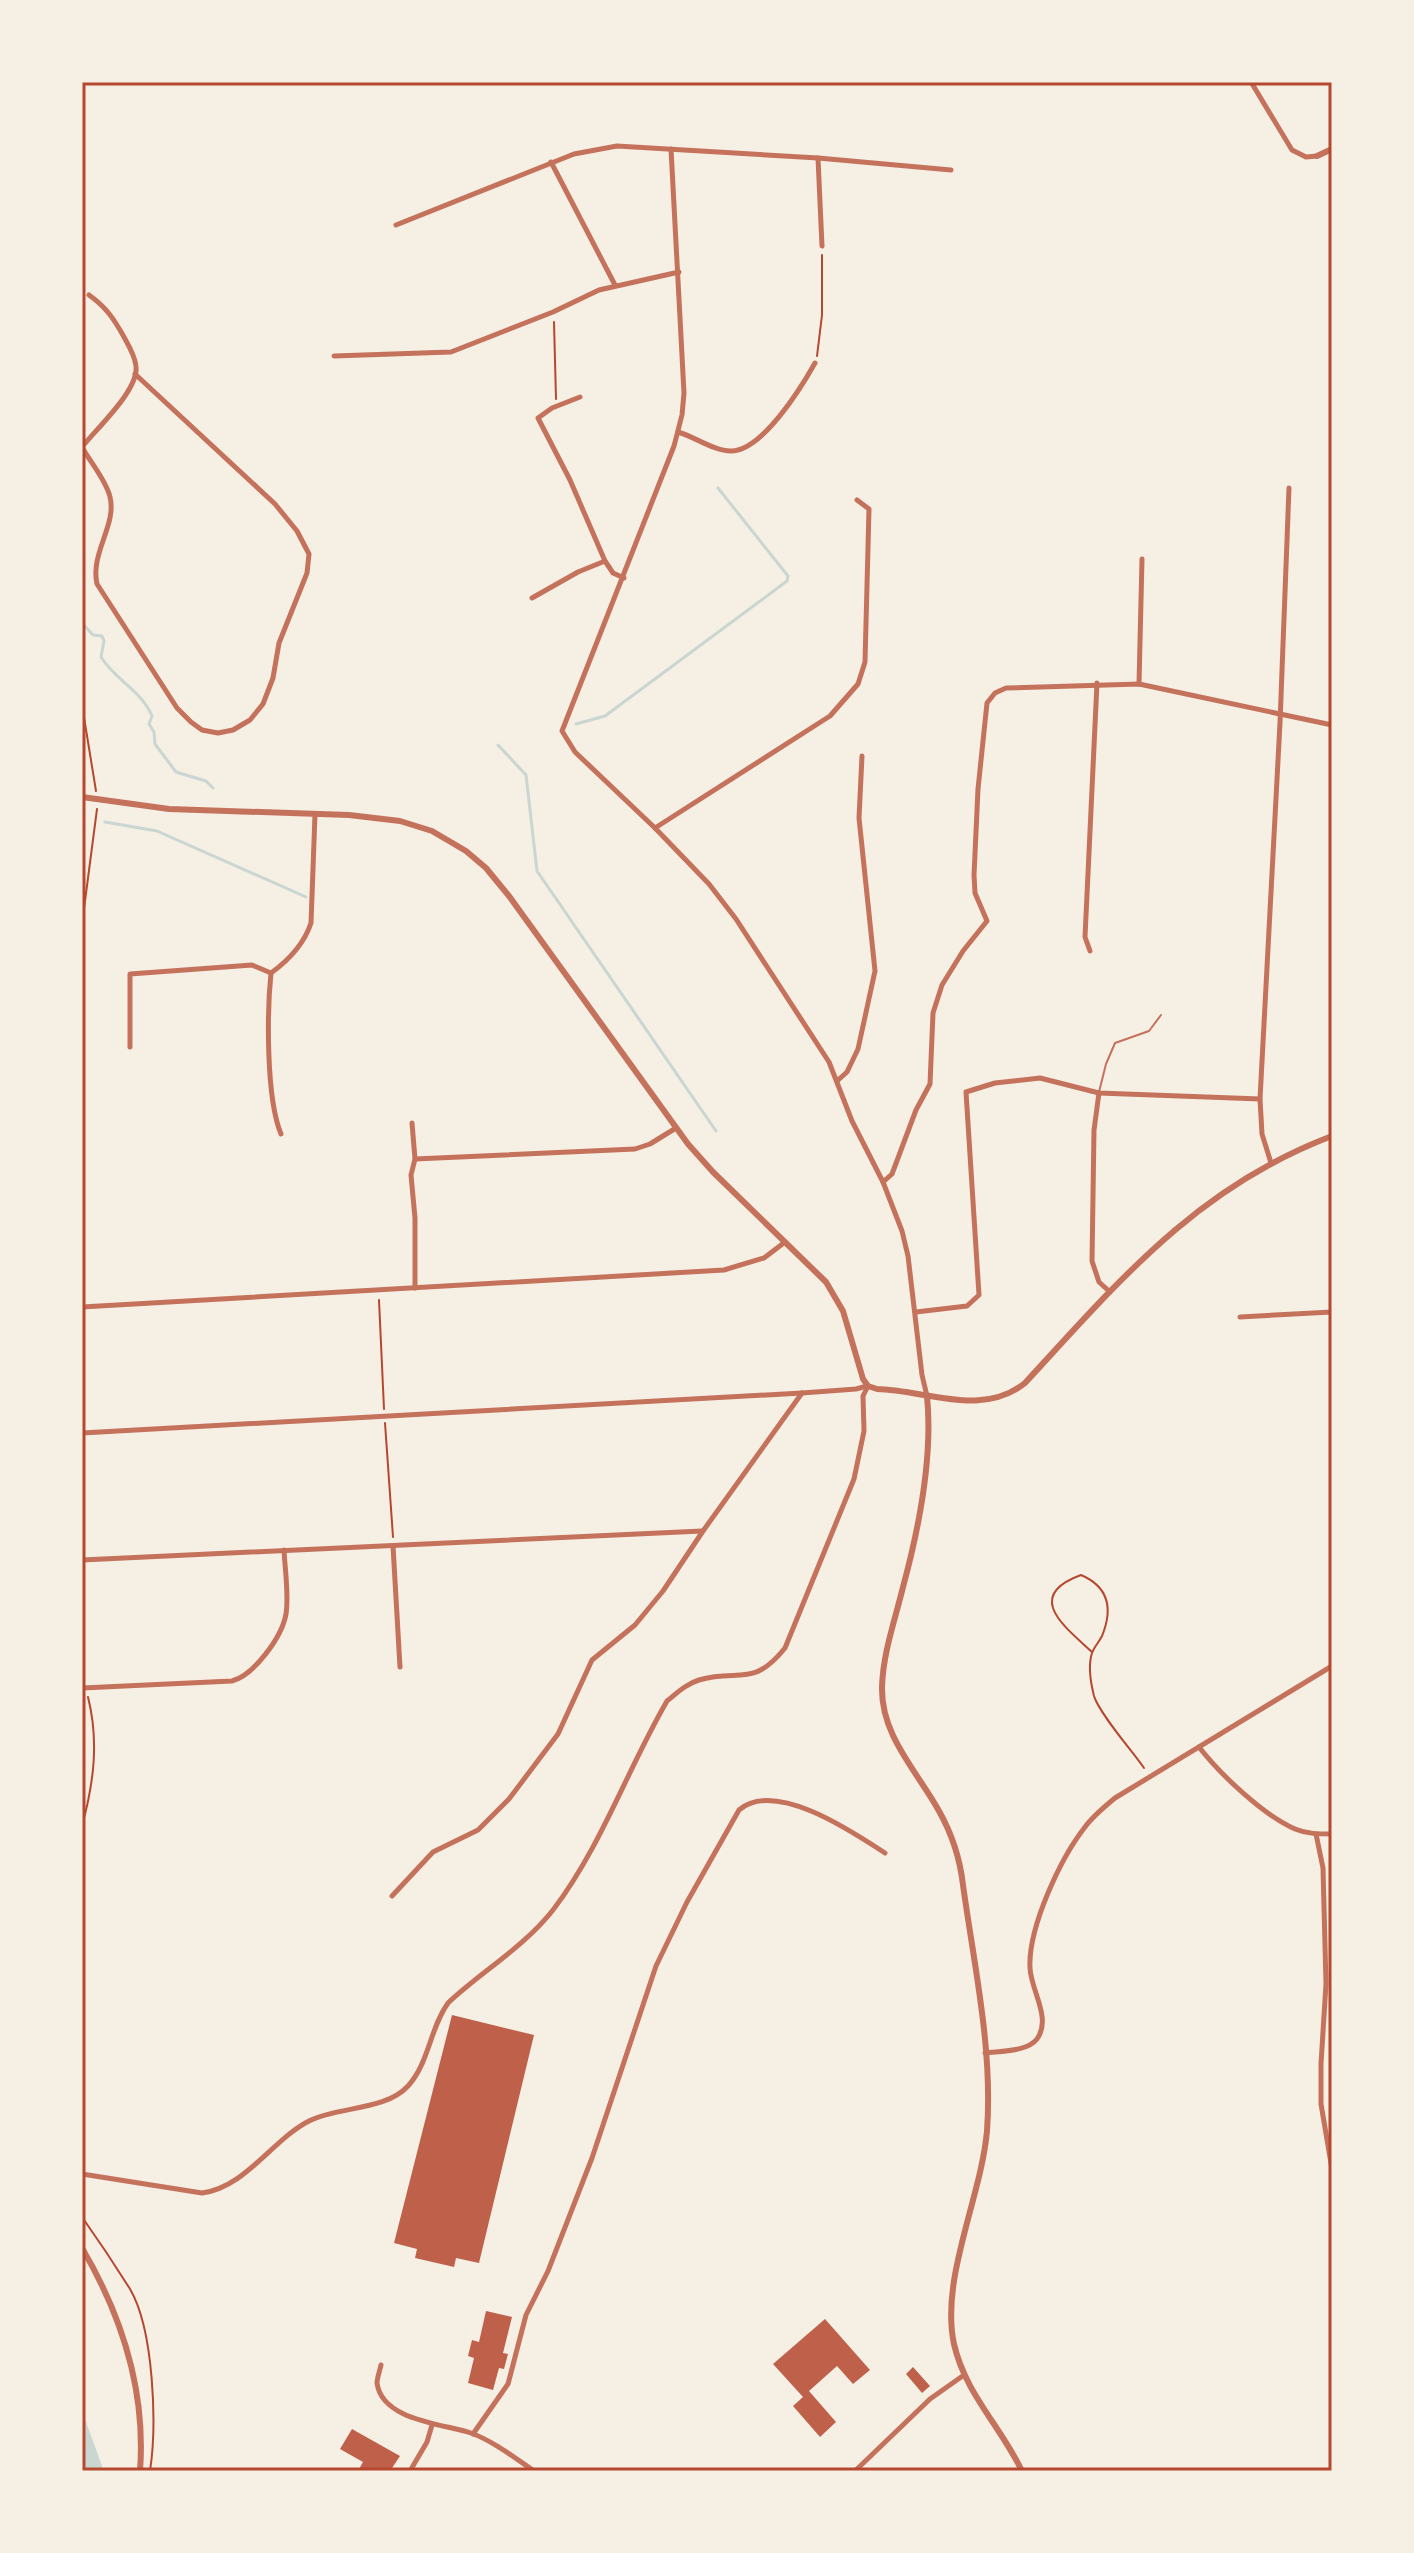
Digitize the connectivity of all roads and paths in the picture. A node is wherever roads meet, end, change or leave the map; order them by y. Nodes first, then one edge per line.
1 (1251, 82) edge
2 (671, 149) junction
3 (1332, 149) edge
4 (1317, 156) joint
5 (818, 158) junction
6 (551, 162) junction
7 (951, 170) dead end
8 (396, 225) dead end
9 (822, 246) joint
10 (679, 272) junction
11 (615, 285) junction
12 (89, 295) dead end
13 (553, 312) junction
14 (334, 356) dead end
15 (815, 363) joint
16 (135, 374) junction
17 (580, 397) dead end
18 (552, 408) junction
19 (678, 432) junction
20 (82, 447) edge
21 (1289, 488) dead end
22 (857, 500) dead end
23 (1142, 559) dead end
24 (605, 561) junction
25 (624, 578) junction
26 (532, 598) dead end
27 (1097, 683) junction
28 (1139, 684) junction
29 (82, 705) edge
30 (1280, 715) junction
31 (1332, 725) edge
32 (862, 756) dead end
33 (95, 790) dead end
34 (82, 797) edge
35 (97, 806) dead end
36 (315, 814) junction
37 (655, 828) junction
38 (82, 924) edge
39 (1090, 951) dead end
40 (271, 973) junction
41 (1161, 1015) dead end
42 (130, 1047) dead end
43 (837, 1081) junction
44 (1099, 1093) junction
45 (1260, 1099) junction
46 (412, 1123) dead end
47 (676, 1128) junction
48 (281, 1134) dead end
49 (1332, 1136) edge
50 (415, 1159) junction
51 (1271, 1163) junction
52 (883, 1182) junction
53 (785, 1242) junction
54 (415, 1288) junction
55 (379, 1290) junction
56 (1110, 1292) junction
57 (82, 1307) edge
58 (916, 1312) junction
59 (1332, 1312) edge
60 (1240, 1317) dead end
61 (868, 1386) junction
62 (802, 1393) junction
63 (927, 1396) junction
64 (385, 1416) junction
65 (82, 1433) edge
66 (703, 1531) junction
67 (393, 1546) junction
68 (284, 1550) junction
69 (82, 1560) edge
70 (1092, 1652) junction
71 (1332, 1666) edge
72 (400, 1667) dead end
73 (84, 1688) edge
74 (1199, 1747) junction
75 (1150, 1776) junction
76 (82, 1826) edge
77 (1316, 1834) junction
78 (1332, 1834) edge
79 (885, 1853) dead end
80 (392, 1896) dead end
81 (985, 2053) junction
82 (1321, 2093) junction
83 (1332, 2094) edge
84 (1332, 2169) edge
85 (82, 2174) edge
86 (82, 2217) edge
87 (82, 2248) edge
88 (381, 2365) dead end
89 (964, 2375) junction
90 (432, 2425) junction
91 (473, 2434) junction
92 (140, 2471) edge
93 (150, 2471) edge
94 (410, 2471) edge
95 (534, 2471) edge
96 (855, 2471) edge
97 (1022, 2471) edge

1 - 4 street
2 - 5 street
2 - 6 street
2 - 10 street
3 - 4 street
5 - 7 street
5 - 9 street
6 - 8 street
6 - 11 street
9 - 15 path
10 - 11 street
10 - 19 street
11 - 13 street
12 - 16 street
13 - 14 street
13 - 18 path
15 - 19 street
16 - 20 street
16 - 20 street
17 - 18 street
18 - 24 street
19 - 25 street
21 - 30 street
22 - 37 street
23 - 28 street
24 - 25 street
24 - 26 street
25 - 37 street
27 - 28 street
27 - 39 street
27 - 52 street
28 - 30 street
29 - 33 path
30 - 31 street
30 - 45 street
32 - 43 street
34 - 36 street
35 - 38 path
36 - 40 street
36 - 47 street
37 - 43 street
40 - 42 street
40 - 48 street
41 - 44 lane
43 - 52 street
44 - 45 street
44 - 56 street
44 - 58 street
45 - 51 street
46 - 50 street
47 - 50 street
47 - 53 street
49 - 51 street
50 - 54 street
51 - 56 street
52 - 58 street
53 - 54 street
53 - 61 street
54 - 55 street
55 - 57 street
55 - 64 path
56 - 63 street
58 - 63 street
59 - 60 street
61 - 62 street
61 - 63 street
61 - 85 street
62 - 64 street
62 - 66 street
63 - 81 street
64 - 65 street
64 - 67 path
66 - 67 street
66 - 80 street
67 - 68 street
67 - 72 street
68 - 69 street
68 - 73 street
70 - 70 path
70 - 75 path
71 - 74 street
73 - 76 path
74 - 75 street
74 - 77 street
75 - 81 street
77 - 78 street
77 - 82 street
79 - 91 street
81 - 89 street
82 - 83 street
82 - 84 street
86 - 93 path
87 - 92 street
88 - 90 street
89 - 96 street
89 - 97 street
90 - 91 street
90 - 94 street
91 - 95 street

